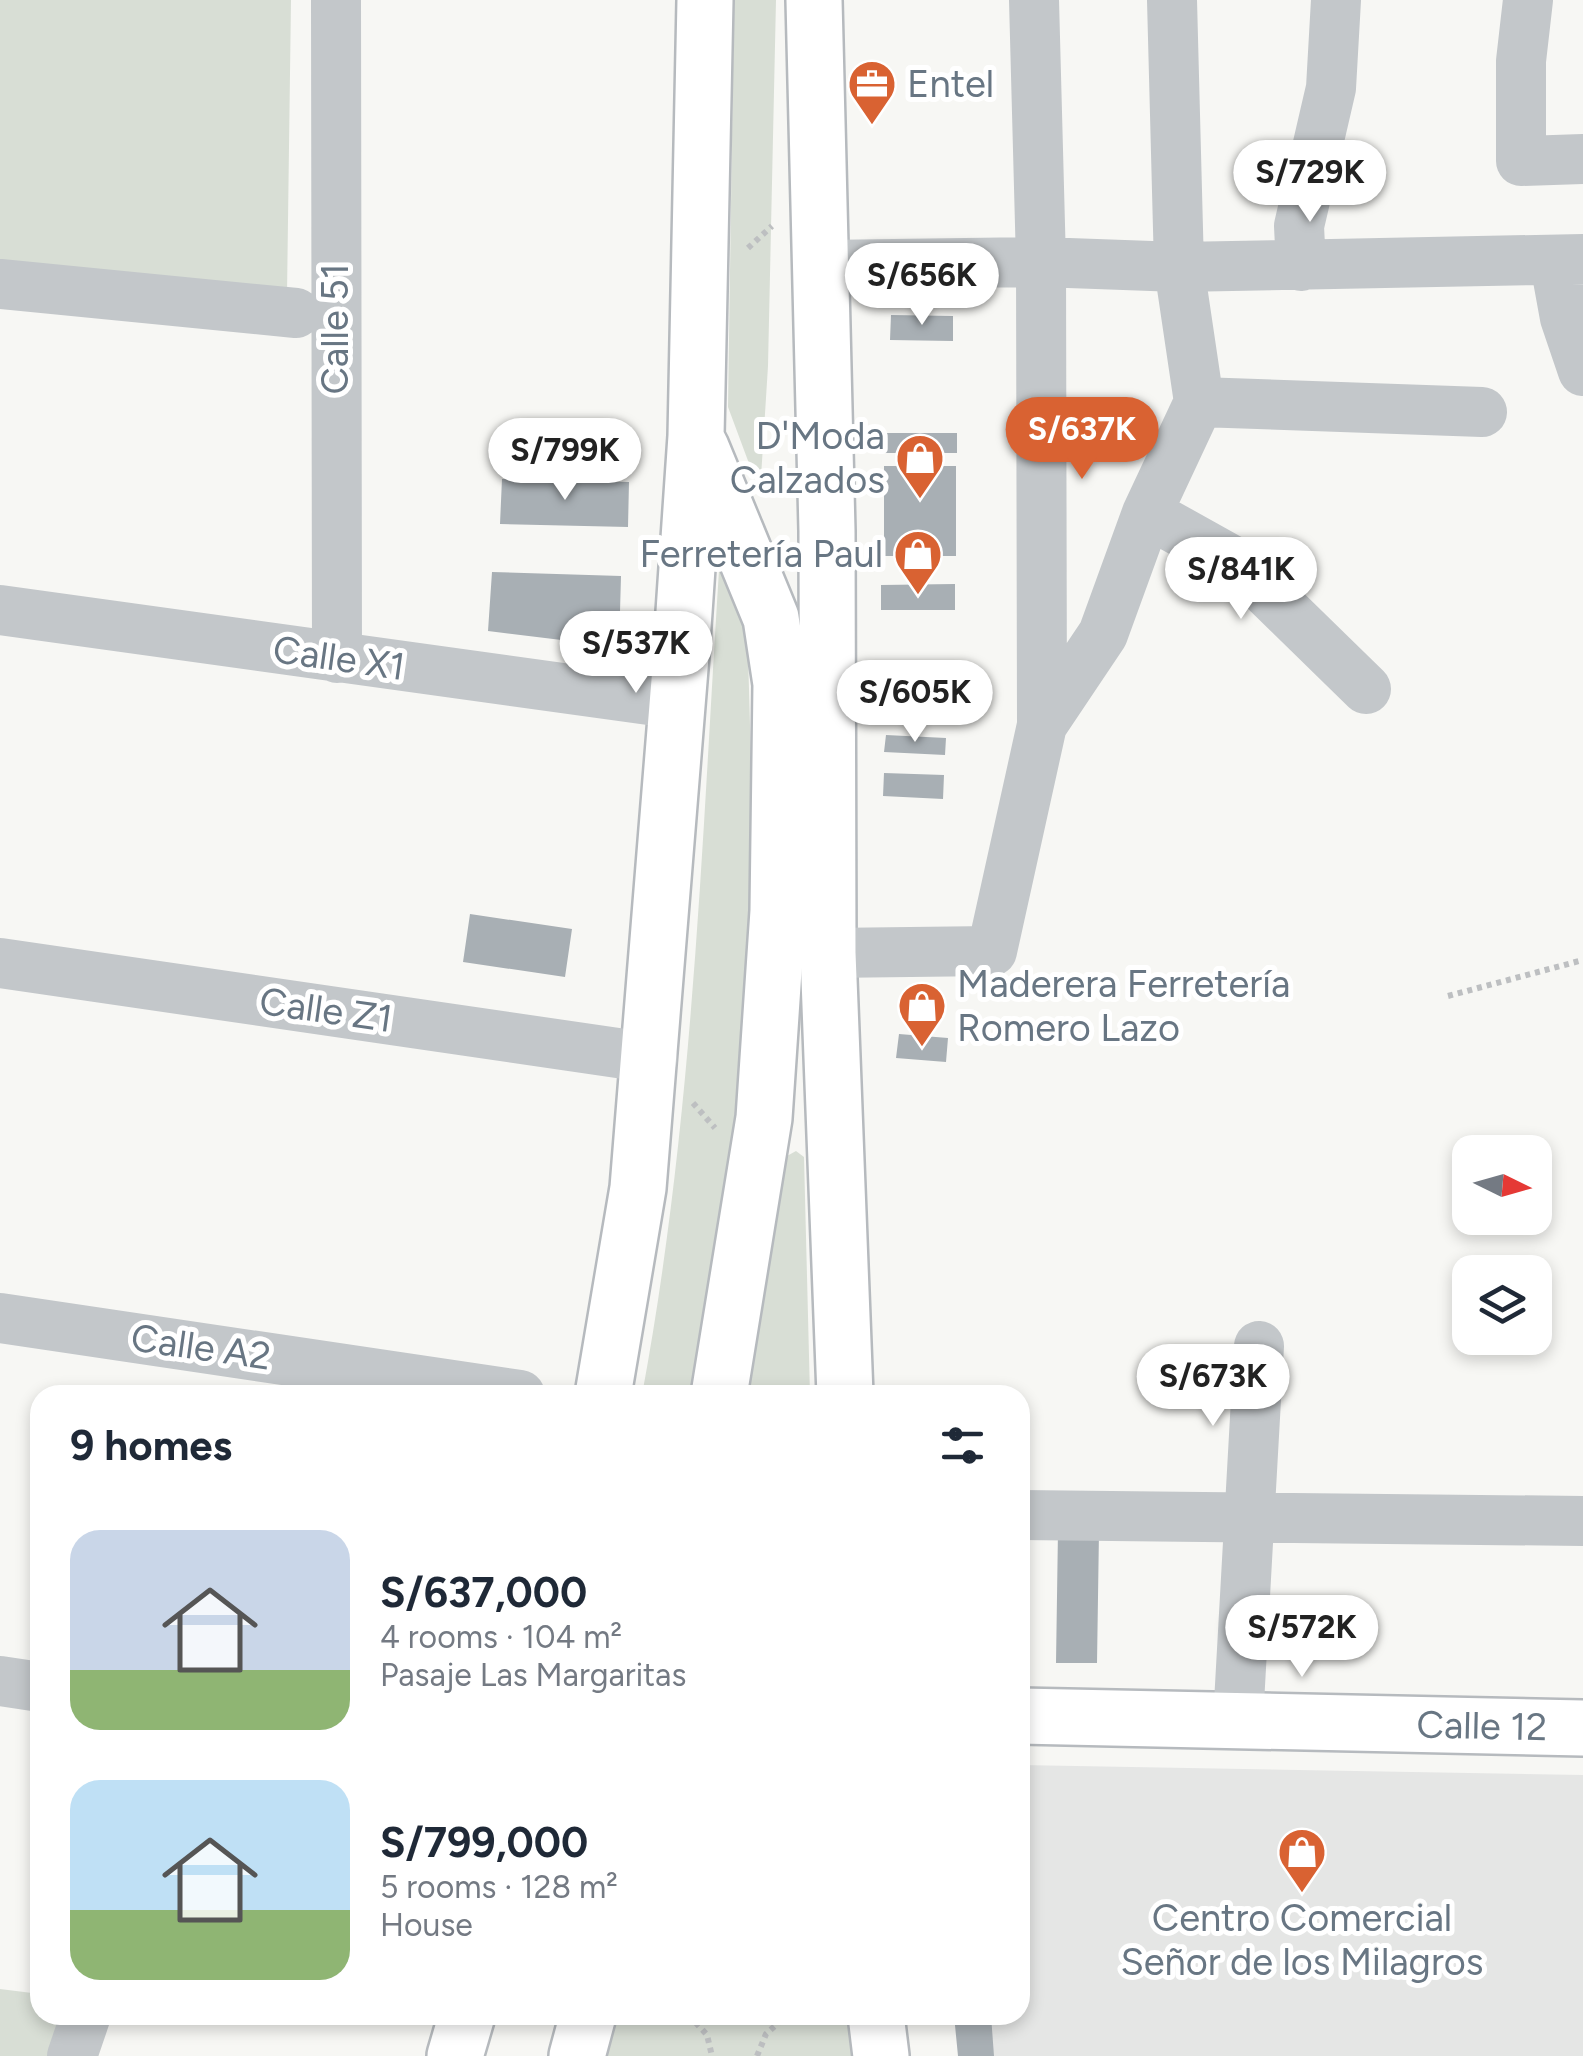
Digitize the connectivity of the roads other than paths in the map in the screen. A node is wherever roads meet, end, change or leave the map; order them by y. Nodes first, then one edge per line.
1 (336, 0) edge
2 (705, 0) edge
3 (814, 0) edge
4 (1034, 0) edge
5 (1172, 0) edge
6 (1336, 0) edge
7 (1528, 0) edge
8 (1583, 159) edge
9 (1569, 261) edge
10 (1041, 262) junction
11 (822, 265) junction
12 (1301, 266) junction
13 (1178, 267) junction
14 (0, 284) edge
15 (296, 313) dead end
16 (1583, 371) edge
17 (1200, 402) junction
18 (1482, 412) dead end
19 (696, 436) junction
20 (1147, 513) junction
21 (0, 610) edge
22 (337, 658) junction
23 (1366, 688) dead end
24 (678, 704) junction
25 (1042, 725) junction
26 (828, 953) junction
27 (0, 962) edge
28 (652, 1058) junction
29 (0, 1318) edge
30 (1259, 1346) dead end
31 (237, 1374) edge
32 (385, 1385) edge
33 (605, 1385) edge
34 (721, 1385) edge
35 (846, 1385) edge
36 (1030, 1516) edge
37 (1247, 1517) junction
38 (1583, 1520) edge
39 (0, 1681) edge
40 (30, 1686) edge
41 (1030, 1716) edge
42 (1238, 1721) junction
43 (1583, 1728) edge
44 (83, 2025) edge
45 (464, 2025) edge
46 (585, 2025) edge
47 (877, 2025) edge
48 (72, 2056) edge
49 (455, 2056) edge
50 (577, 2056) edge
51 (881, 2056) edge

1 - 22 street, Calle 51
2 - 19 main road
3 - 11 main road
4 - 10 street
5 - 13 street
6 - 12 street
7 - 8 street
9 - 12 street
9 - 16 street
10 - 11 street
10 - 13 street
10 - 25 street
11 - 26 main road
12 - 13 street
13 - 17 street
14 - 15 street
17 - 18 street
17 - 20 street
19 - 24 main road
19 - 34 main road
20 - 23 street
20 - 25 street
21 - 22 street, Calle X1
22 - 24 street, Calle X1
24 - 28 main road
25 - 26 street
26 - 35 main road
27 - 28 street, Calle Z1
28 - 33 main road
29 - 31 street, Calle A2
30 - 37 street
31 - 32 street, Calle A2
36 - 37 street
37 - 38 street
37 - 42 street
39 - 40 street
41 - 42 main road, Calle 12
42 - 43 main road, Calle 12
44 - 48 street
45 - 49 main road
46 - 50 main road
47 - 51 main road

